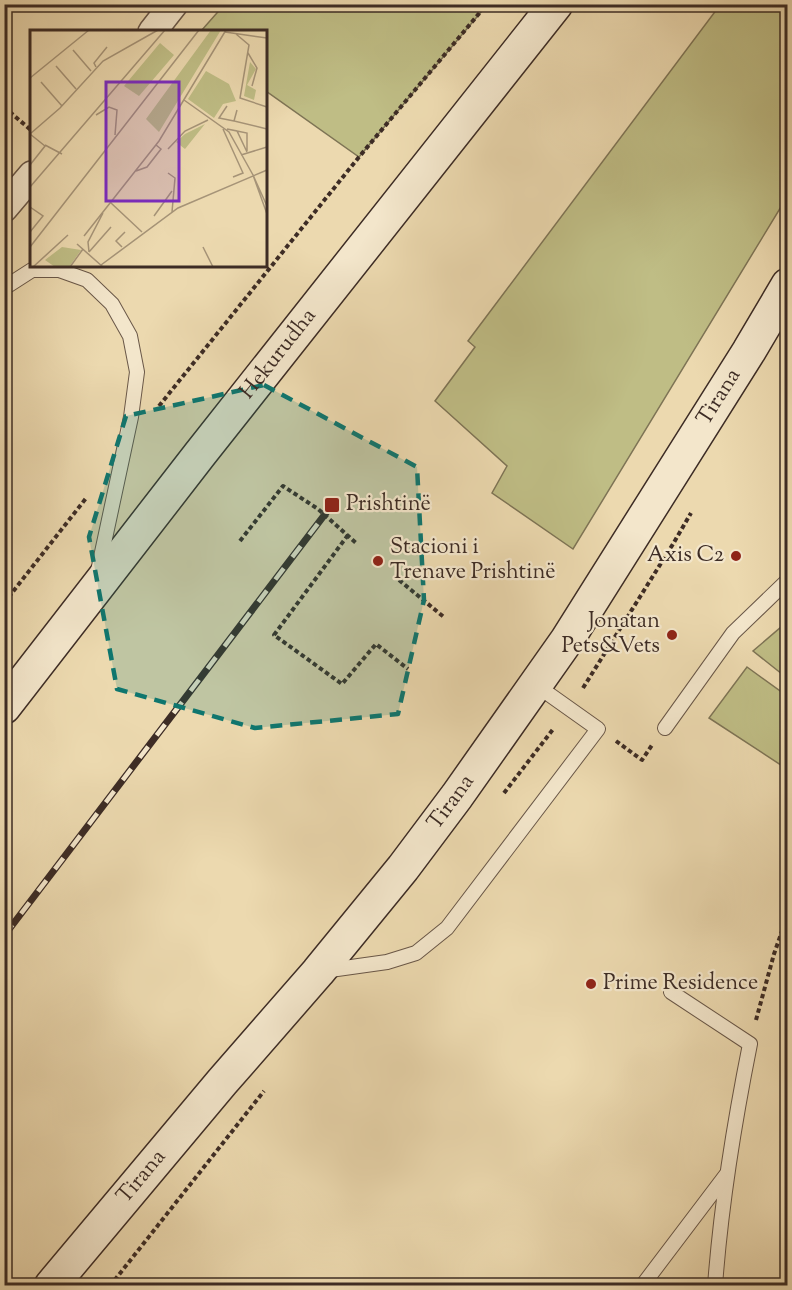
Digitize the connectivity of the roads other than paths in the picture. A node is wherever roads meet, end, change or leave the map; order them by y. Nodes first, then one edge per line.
1 (174, 4) edge
2 (556, 4) edge
3 (154, 30) edge
4 (30, 177) edge
5 (4, 208) edge
6 (788, 285) edge
7 (4, 288) edge
8 (788, 580) edge
9 (93, 591) junction
10 (536, 684) junction
11 (4, 707) edge
12 (665, 728) dead end
13 (318, 972) junction
14 (671, 992) dead end
15 (727, 1174) junction
16 (53, 1283) edge
17 (642, 1286) edge
18 (715, 1286) edge

1 - 3 street
2 - 9 main road, Hekurudha
4 - 5 street
6 - 10 main road, Tirana
7 - 9 lane
8 - 12 lane
9 - 11 main road, Hekurudha
10 - 13 main road, Tirana
10 - 13 lane
13 - 16 main road, Tirana
14 - 15 lane
15 - 17 lane
15 - 18 lane

